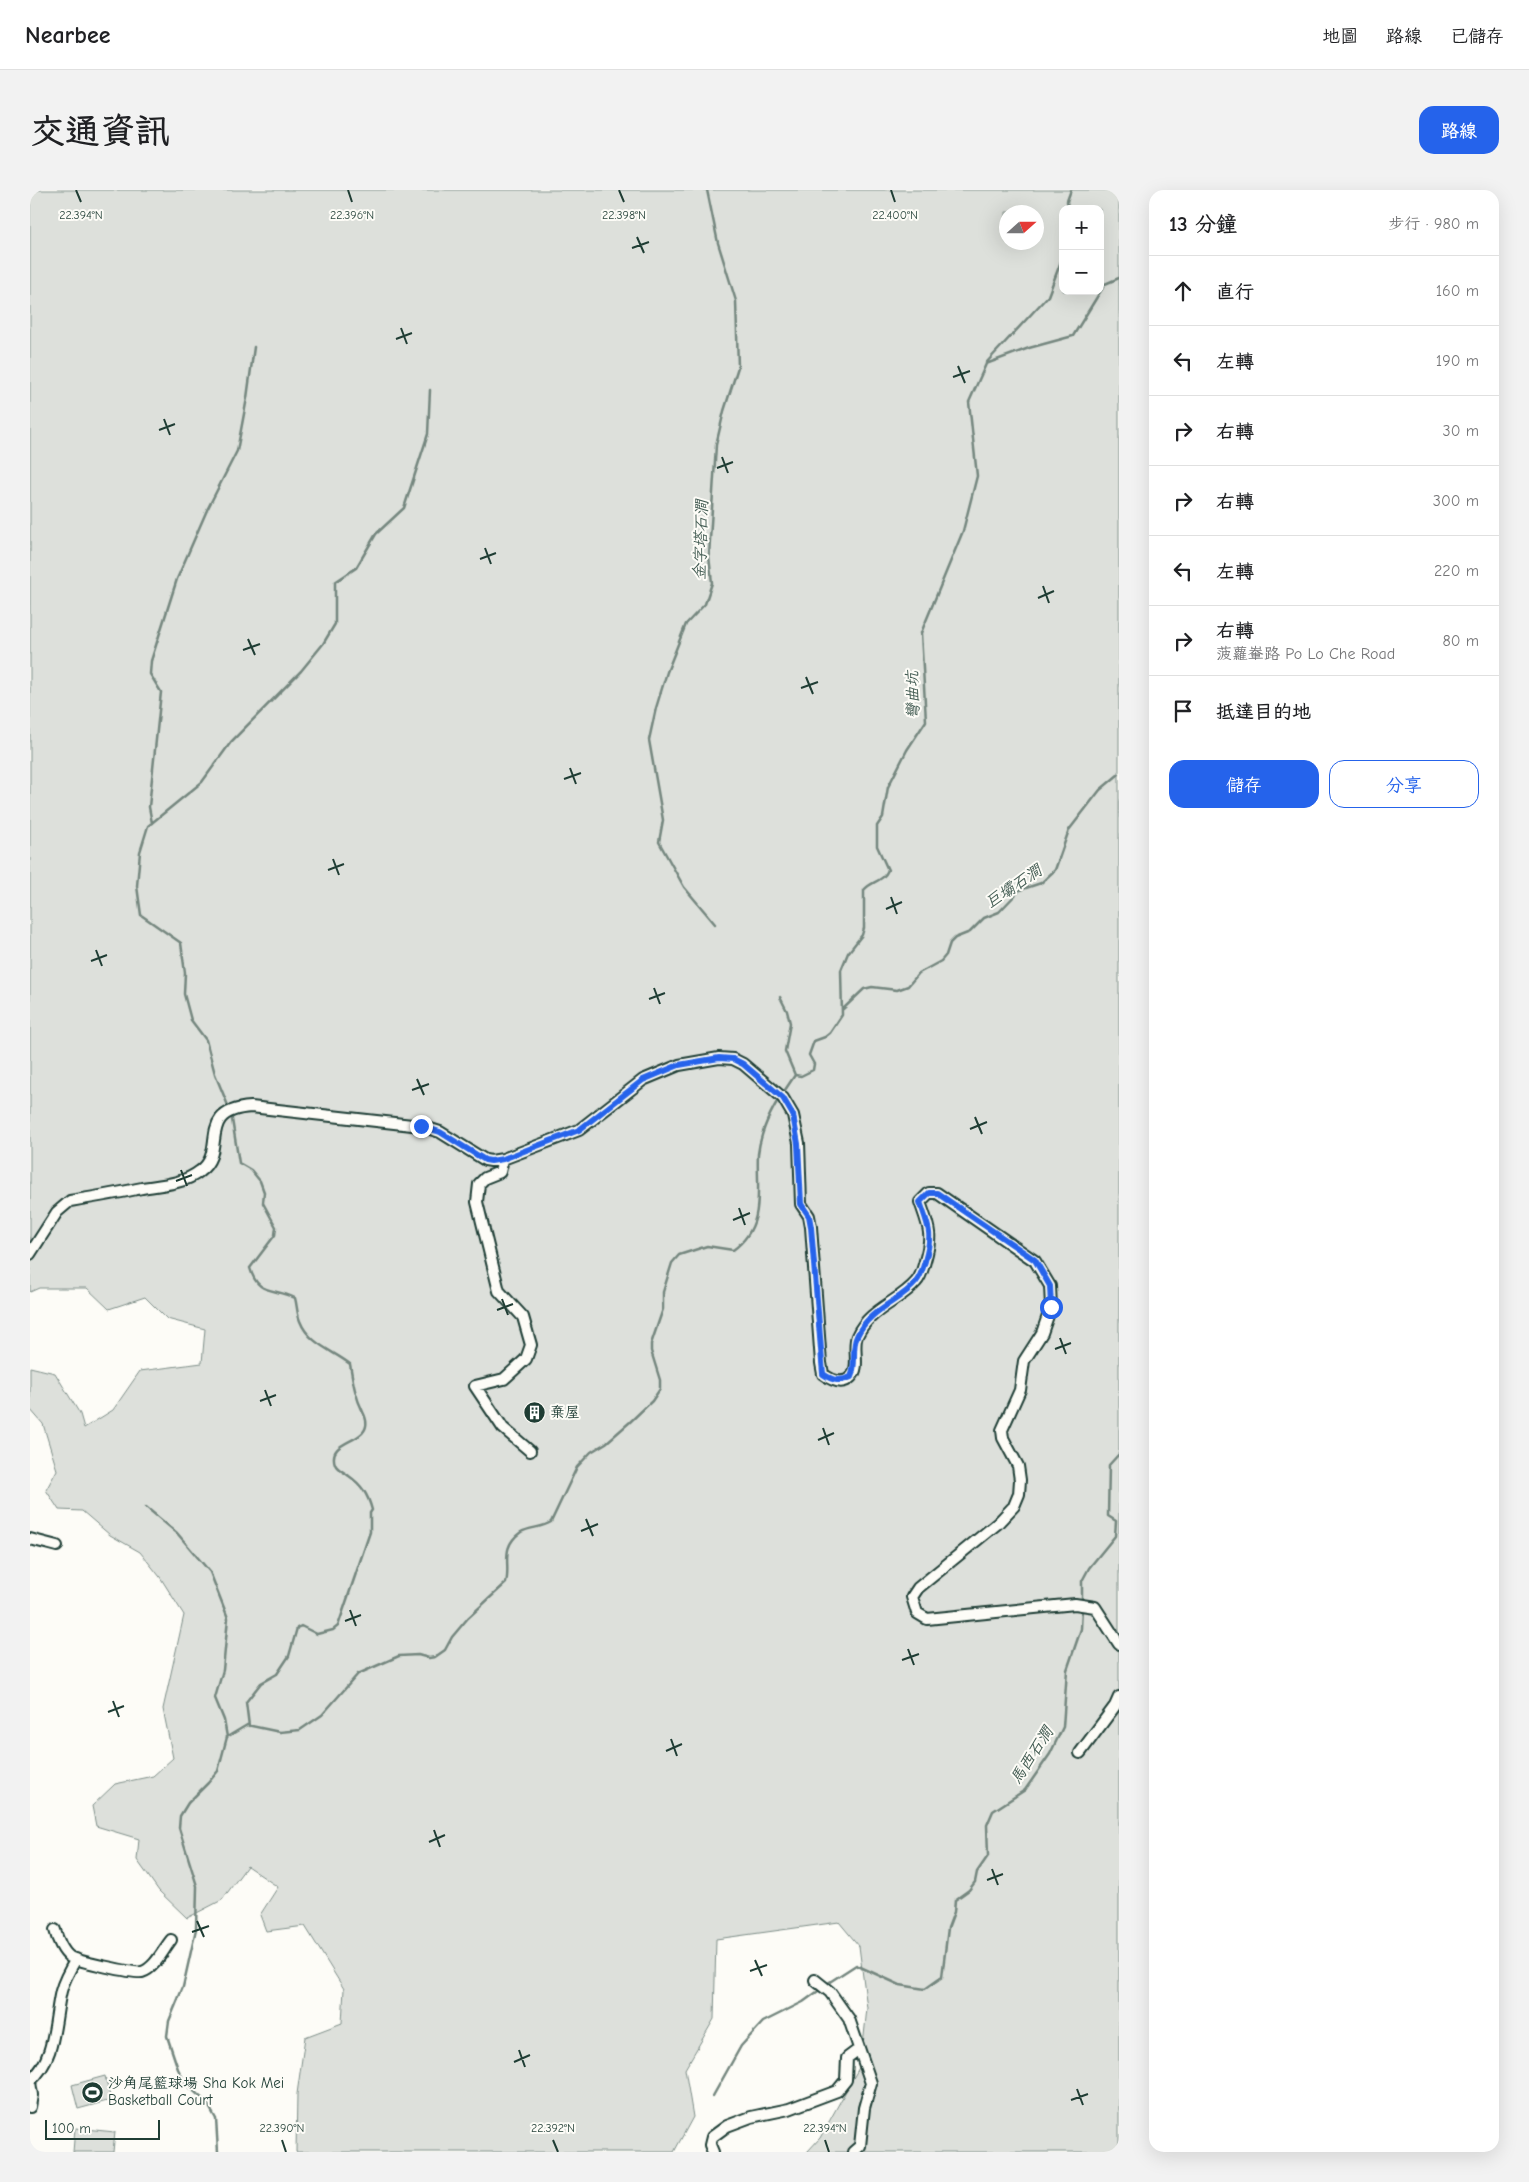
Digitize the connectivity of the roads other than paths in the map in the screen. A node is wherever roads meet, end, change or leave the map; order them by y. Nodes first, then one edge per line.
1 (503, 1159) junction
2 (30, 1254) edge
3 (530, 1451) dead end
4 (30, 1539) edge
5 (57, 1546) dead end
6 (1119, 1644) edge
7 (1119, 1697) edge
8 (1080, 1753) dead end
9 (56, 1930) dead end
10 (171, 1940) dead end
11 (76, 1959) junction
12 (821, 1984) dead end
13 (859, 2049) junction
14 (30, 2081) edge
15 (30, 2107) edge
16 (713, 2152) edge
17 (853, 2152) edge

1 - 2 street
1 - 3 street
1 - 6 street
4 - 5 street
7 - 8 street
9 - 11 street
10 - 11 street
11 - 14 street
12 - 13 street
13 - 16 street
13 - 17 street
14 - 15 street

